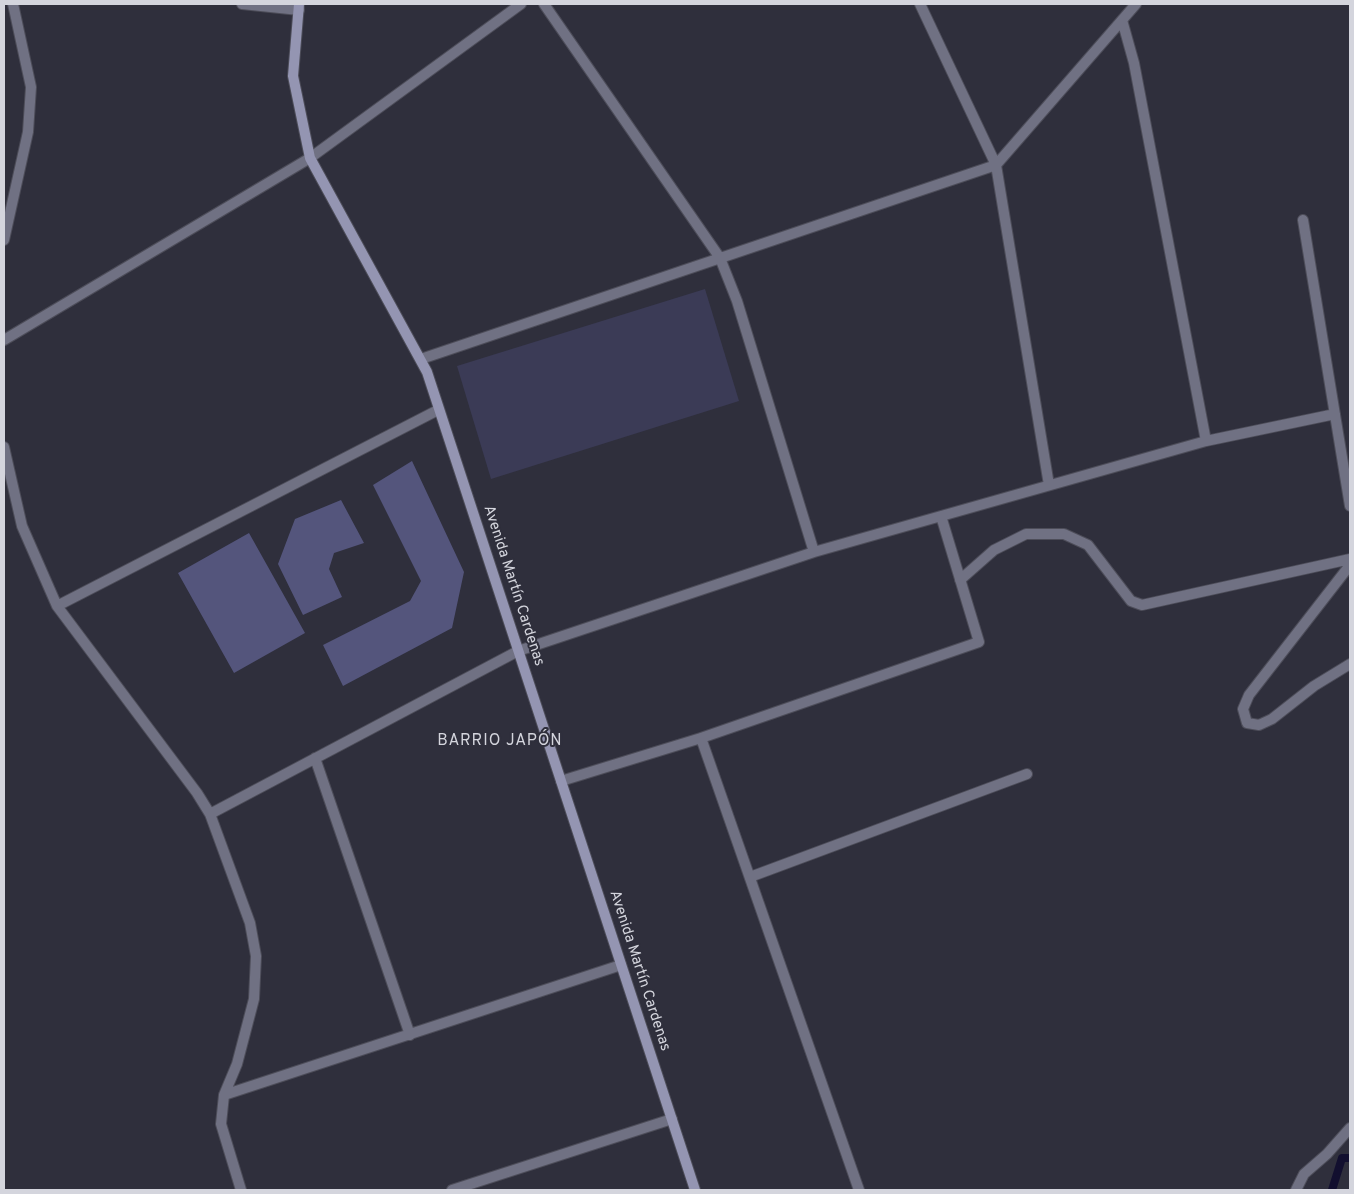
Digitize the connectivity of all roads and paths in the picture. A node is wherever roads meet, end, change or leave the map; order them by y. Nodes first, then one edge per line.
1 (13, 4) edge
2 (242, 4) edge
3 (522, 4) edge
4 (544, 4) edge
5 (920, 4) edge
6 (1136, 4) edge
7 (299, 7) edge
8 (1122, 20) junction
9 (310, 158) junction
10 (996, 165) junction
11 (1303, 220) dead end
12 (4, 240) edge
13 (720, 258) junction
14 (4, 340) edge
15 (421, 359) junction
16 (438, 410) junction
17 (1335, 414) junction
18 (1206, 441) junction
19 (4, 447) edge
20 (1049, 485) junction
21 (1350, 506) edge
22 (941, 516) junction
23 (814, 552) junction
24 (1350, 559) edge
25 (1350, 565) edge
26 (960, 580) junction
27 (57, 606) junction
28 (518, 651) junction
29 (1350, 664) edge
30 (701, 738) junction
31 (315, 758) junction
32 (1027, 774) dead end
33 (561, 781) junction
34 (210, 814) junction
35 (750, 877) junction
36 (621, 965) junction
37 (410, 1035) junction
38 (224, 1095) junction
39 (672, 1118) junction
40 (1350, 1128) edge
41 (241, 1190) edge
42 (452, 1190) edge
43 (695, 1190) edge
44 (859, 1190) edge
45 (1296, 1190) edge

1 - 12 street
2 - 7 street
3 - 9 street
4 - 13 street
5 - 10 street
6 - 8 street
7 - 9 street, Avenida Martín Cardenas
8 - 10 street
8 - 18 street
9 - 14 street
9 - 15 street, Avenida Martín Cardenas
10 - 13 street
10 - 20 street
11 - 17 street
13 - 15 street
13 - 23 street
15 - 16 street, Avenida Martín Cardenas
16 - 27 street
16 - 28 street, Avenida Martín Cardenas
17 - 18 street
17 - 21 street
18 - 20 street
19 - 27 street
20 - 22 street
22 - 23 street
22 - 26 street
23 - 28 street
24 - 26 street
25 - 29 street
26 - 30 street
27 - 34 street
28 - 31 street
28 - 33 street, Avenida Martín Cardenas
30 - 33 street
30 - 35 street
31 - 34 street
31 - 37 street
32 - 35 street
33 - 36 street, Avenida Martín Cardenas
34 - 38 street
35 - 44 street
36 - 37 street
36 - 39 street, Avenida Martín Cardenas
37 - 38 street
38 - 41 street
39 - 42 street
39 - 43 street, Avenida Martín Cardenas
40 - 45 street

